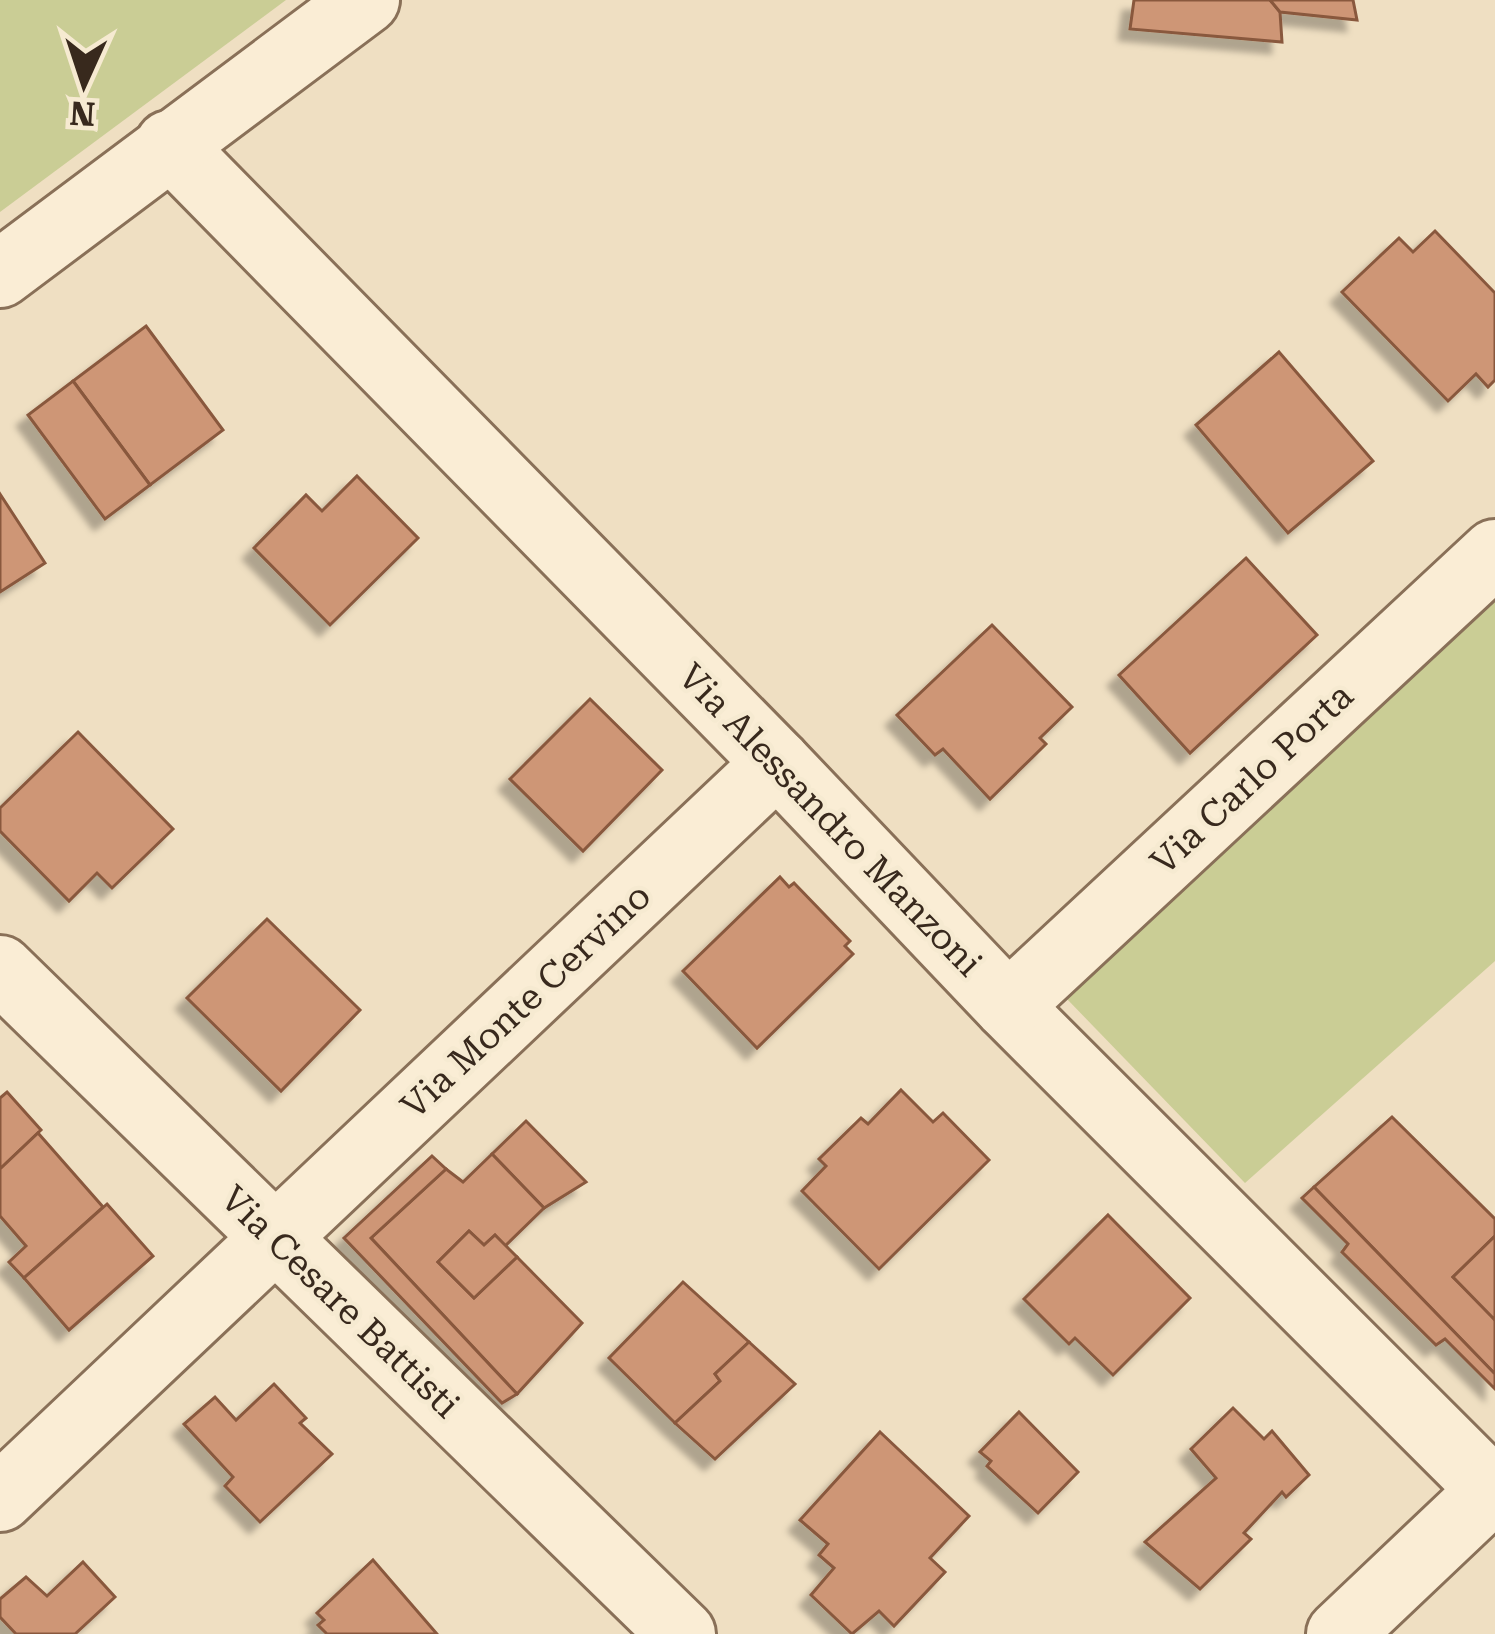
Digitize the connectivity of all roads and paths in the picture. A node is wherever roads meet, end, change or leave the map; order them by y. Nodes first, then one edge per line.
1 (366, 0) edge
2 (169, 145) junction
3 (0, 274) edge
4 (1495, 553) edge
5 (777, 763) junction
6 (0, 968) edge
7 (1008, 1006) junction
8 (274, 1238) junction
9 (1494, 1490) edge
10 (0, 1498) edge
11 (682, 1634) edge
12 (1340, 1634) edge

1 - 2 street
2 - 3 street
2 - 5 street, Via Alessandro Manzoni
4 - 7 street, Via Carlo Porta
5 - 7 street, Via Alessandro Manzoni
5 - 8 street, Via Monte Cervino
6 - 8 street, Via Cesare Battisti
7 - 9 street, Via Alessandro Manzoni
8 - 10 street, Via Monte Cervino
8 - 11 street, Via Cesare Battisti
9 - 12 street

